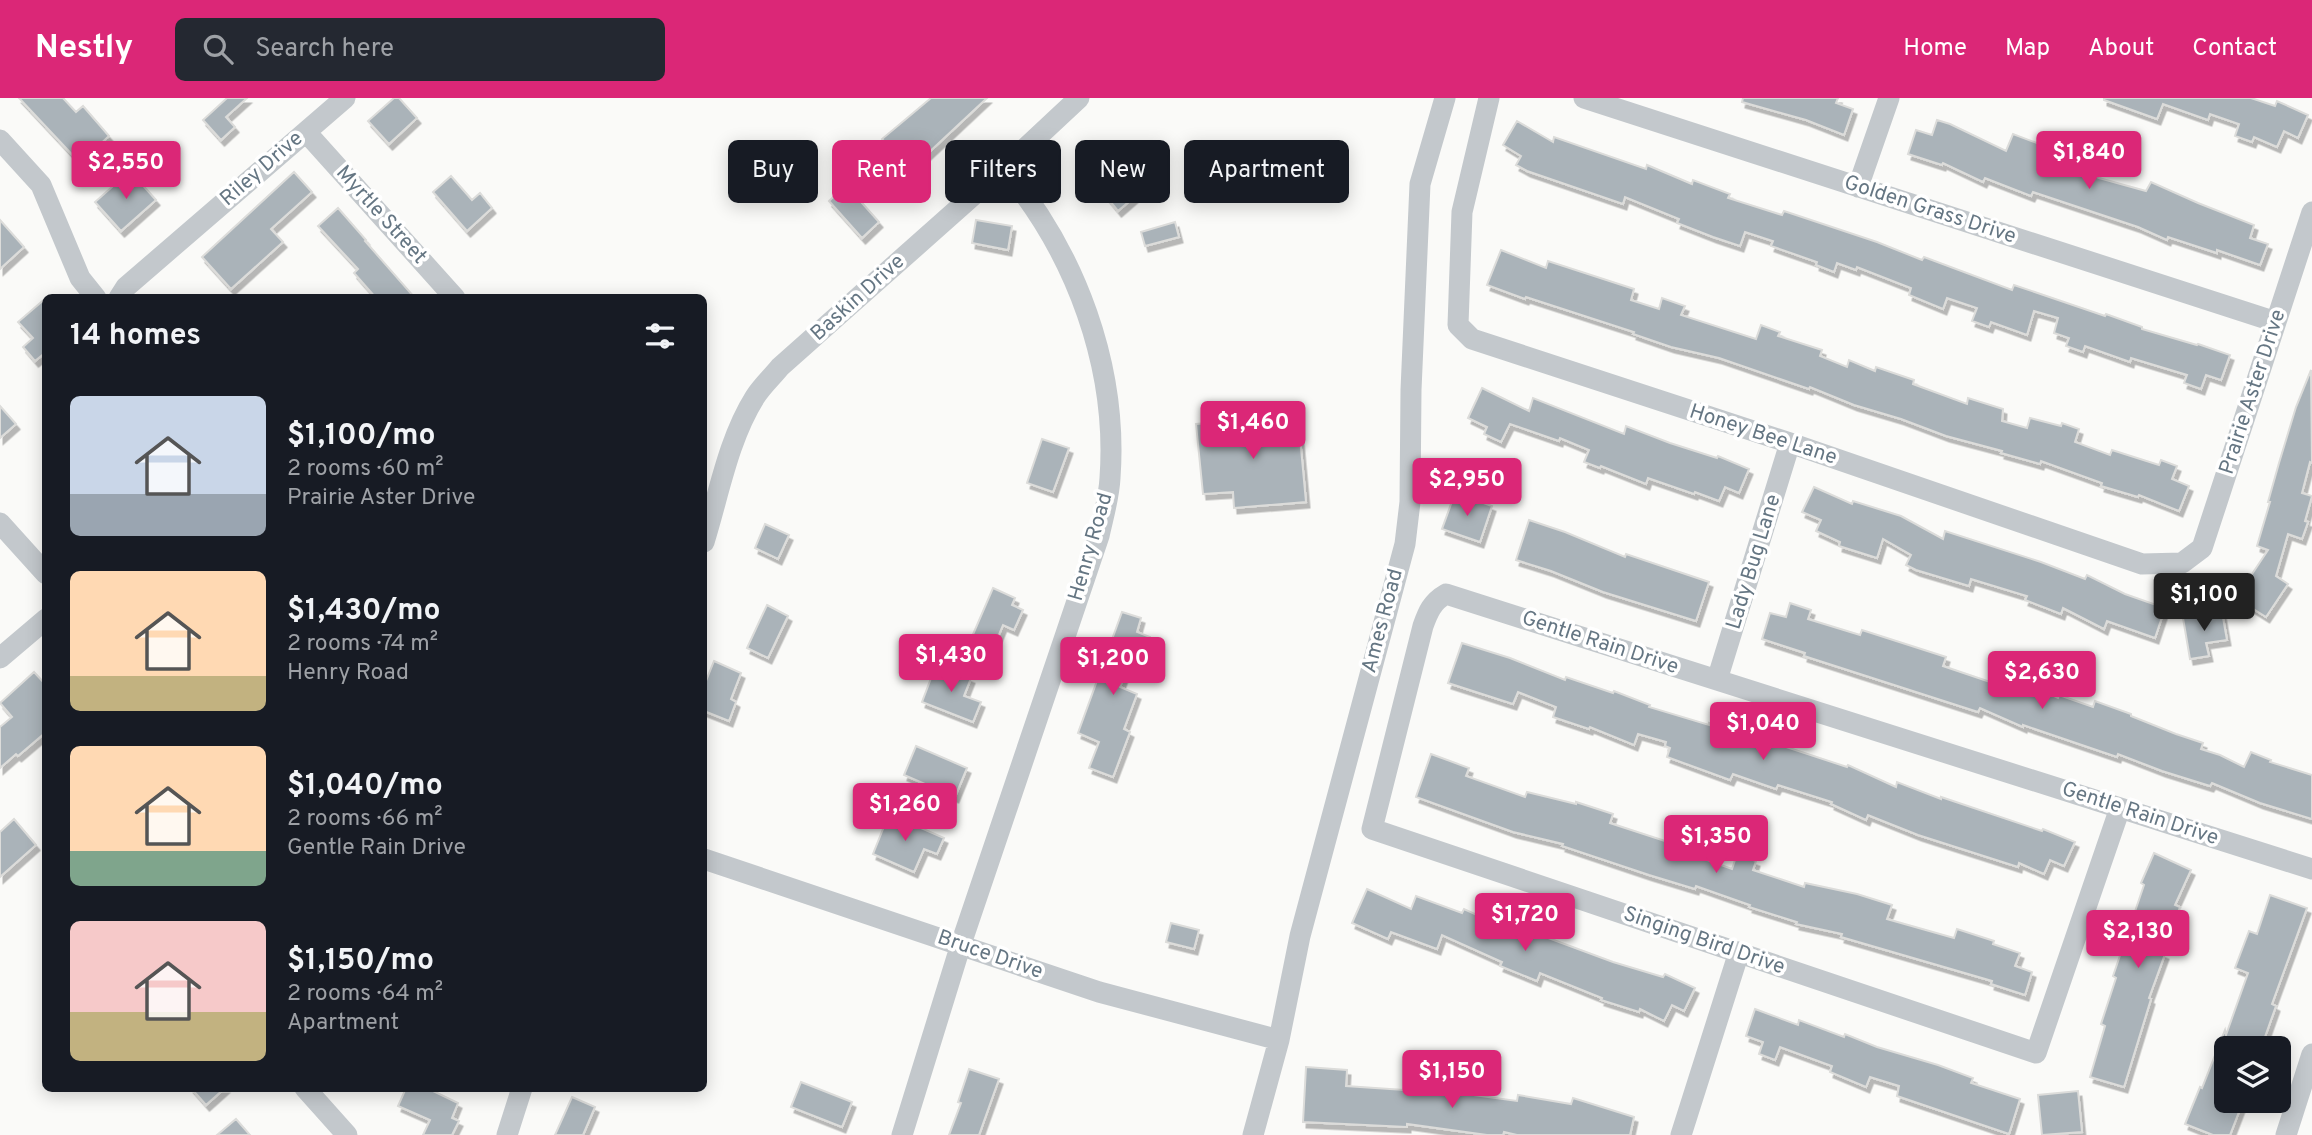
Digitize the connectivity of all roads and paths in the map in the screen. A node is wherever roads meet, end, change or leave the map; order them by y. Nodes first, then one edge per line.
1 (345, 98) edge
2 (1079, 98) edge
3 (1445, 98) edge
4 (1489, 98) edge
5 (1584, 98) edge
6 (1889, 98) edge
7 (306, 132) junction
8 (0, 140) edge
9 (1035, 140) edge
10 (1858, 187) junction
11 (966, 203) edge
12 (1032, 203) edge
13 (2312, 212) edge
14 (93, 294) edge
15 (122, 294) edge
16 (451, 294) edge
17 (2276, 322) junction
18 (1790, 443) junction
19 (0, 523) edge
20 (707, 532) edge
21 (2182, 563) joint
22 (42, 570) edge
23 (42, 622) edge
24 (0, 658) edge
25 (1717, 680) junction
26 (2120, 808) junction
27 (1372, 828) joint
28 (707, 860) edge
29 (2312, 869) edge
30 (961, 944) junction
31 (1740, 953) junction
32 (1279, 1040) junction
33 (2312, 1054) edge
34 (309, 1092) edge
35 (521, 1092) edge
36 (347, 1135) edge
37 (507, 1135) edge
38 (902, 1135) edge
39 (1253, 1135) edge
40 (1681, 1135) edge
41 (2287, 1135) edge

1 - 7 street, Riley Drive
2 - 9 street, Baskin Drive
3 - 32 street, Ames Road
4 - 18 street, Honey Bee Lane
5 - 10 street, Golden Grass Drive
6 - 10 street
7 - 15 street, Riley Drive
7 - 16 street, Myrtle Street
8 - 14 street
10 - 17 street, Golden Grass Drive
11 - 20 street, Baskin Drive
12 - 30 street, Henry Road
13 - 17 street, Prairie Aster Drive
17 - 21 street, Prairie Aster Drive
18 - 21 street, Honey Bee Lane
18 - 25 street, Lady Bug Lane
19 - 22 street
23 - 24 street
25 - 26 street, Gentle Rain Drive
25 - 27 street, Gentle Rain Drive
26 - 29 street, Gentle Rain Drive
26 - 31 street, Singing Bird Drive
27 - 31 street, Singing Bird Drive
28 - 30 street, Bruce Drive
30 - 32 street, Bruce Drive
30 - 38 street, Henry Road
31 - 40 street
32 - 39 street, Ames Road
33 - 41 street
34 - 36 street
35 - 37 street

